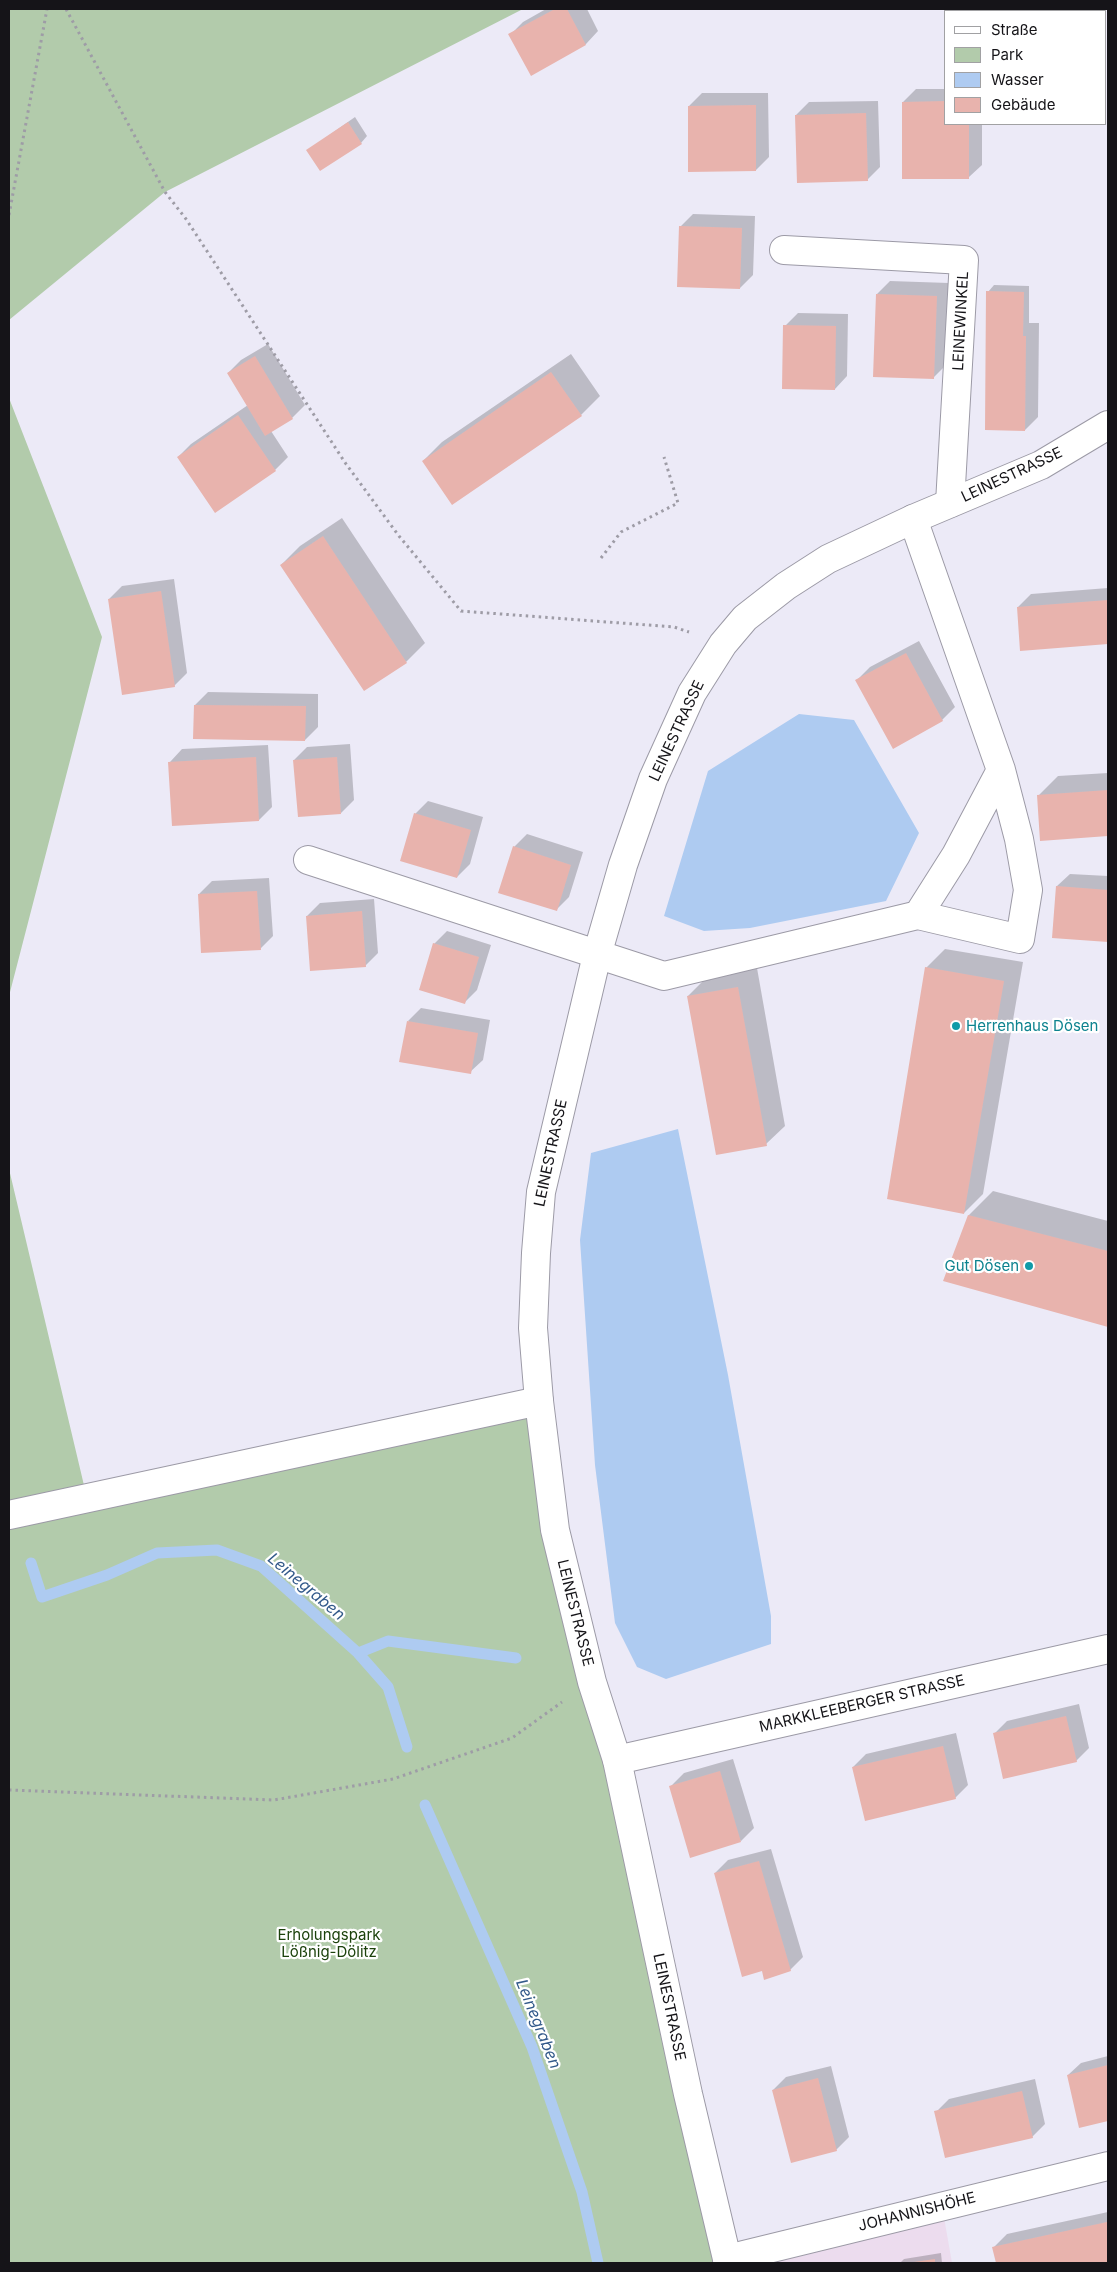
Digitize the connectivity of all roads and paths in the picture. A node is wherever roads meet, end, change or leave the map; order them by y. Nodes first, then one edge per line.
1 (47, 9) edge
2 (66, 9) edge
3 (9, 215) edge
4 (784, 250) dead end
5 (1108, 425) edge
6 (664, 458) dead end
7 (950, 504) junction
8 (913, 519) junction
9 (601, 558) dead end
10 (722, 644) junction
11 (1001, 770) junction
12 (308, 860) dead end
13 (918, 915) junction
14 (597, 955) junction
15 (539, 1401) junction
16 (9, 1515) edge
17 (1108, 1648) edge
18 (592, 1682) junction
19 (616, 1760) junction
20 (9, 1790) edge
21 (1108, 2166) edge
22 (727, 2261) edge

1 - 3 path
2 - 10 path
4 - 7 street, LEINEWINKEL
5 - 7 street, LEINESTRASSE
6 - 9 path
7 - 8 street, LEINESTRASSE
8 - 10 street, LEINESTRASSE
8 - 11 street
10 - 14 street, LEINESTRASSE
11 - 13 street
11 - 13 street
12 - 14 street
13 - 14 street
14 - 15 street, LEINESTRASSE
15 - 16 street
15 - 18 street, LEINESTRASSE
17 - 19 street, MARKKLEEBERGER STRASSE
18 - 19 street, LEINESTRASSE
18 - 20 path
19 - 22 street, LEINESTRASSE
21 - 22 street, JOHANNISHÖHE

